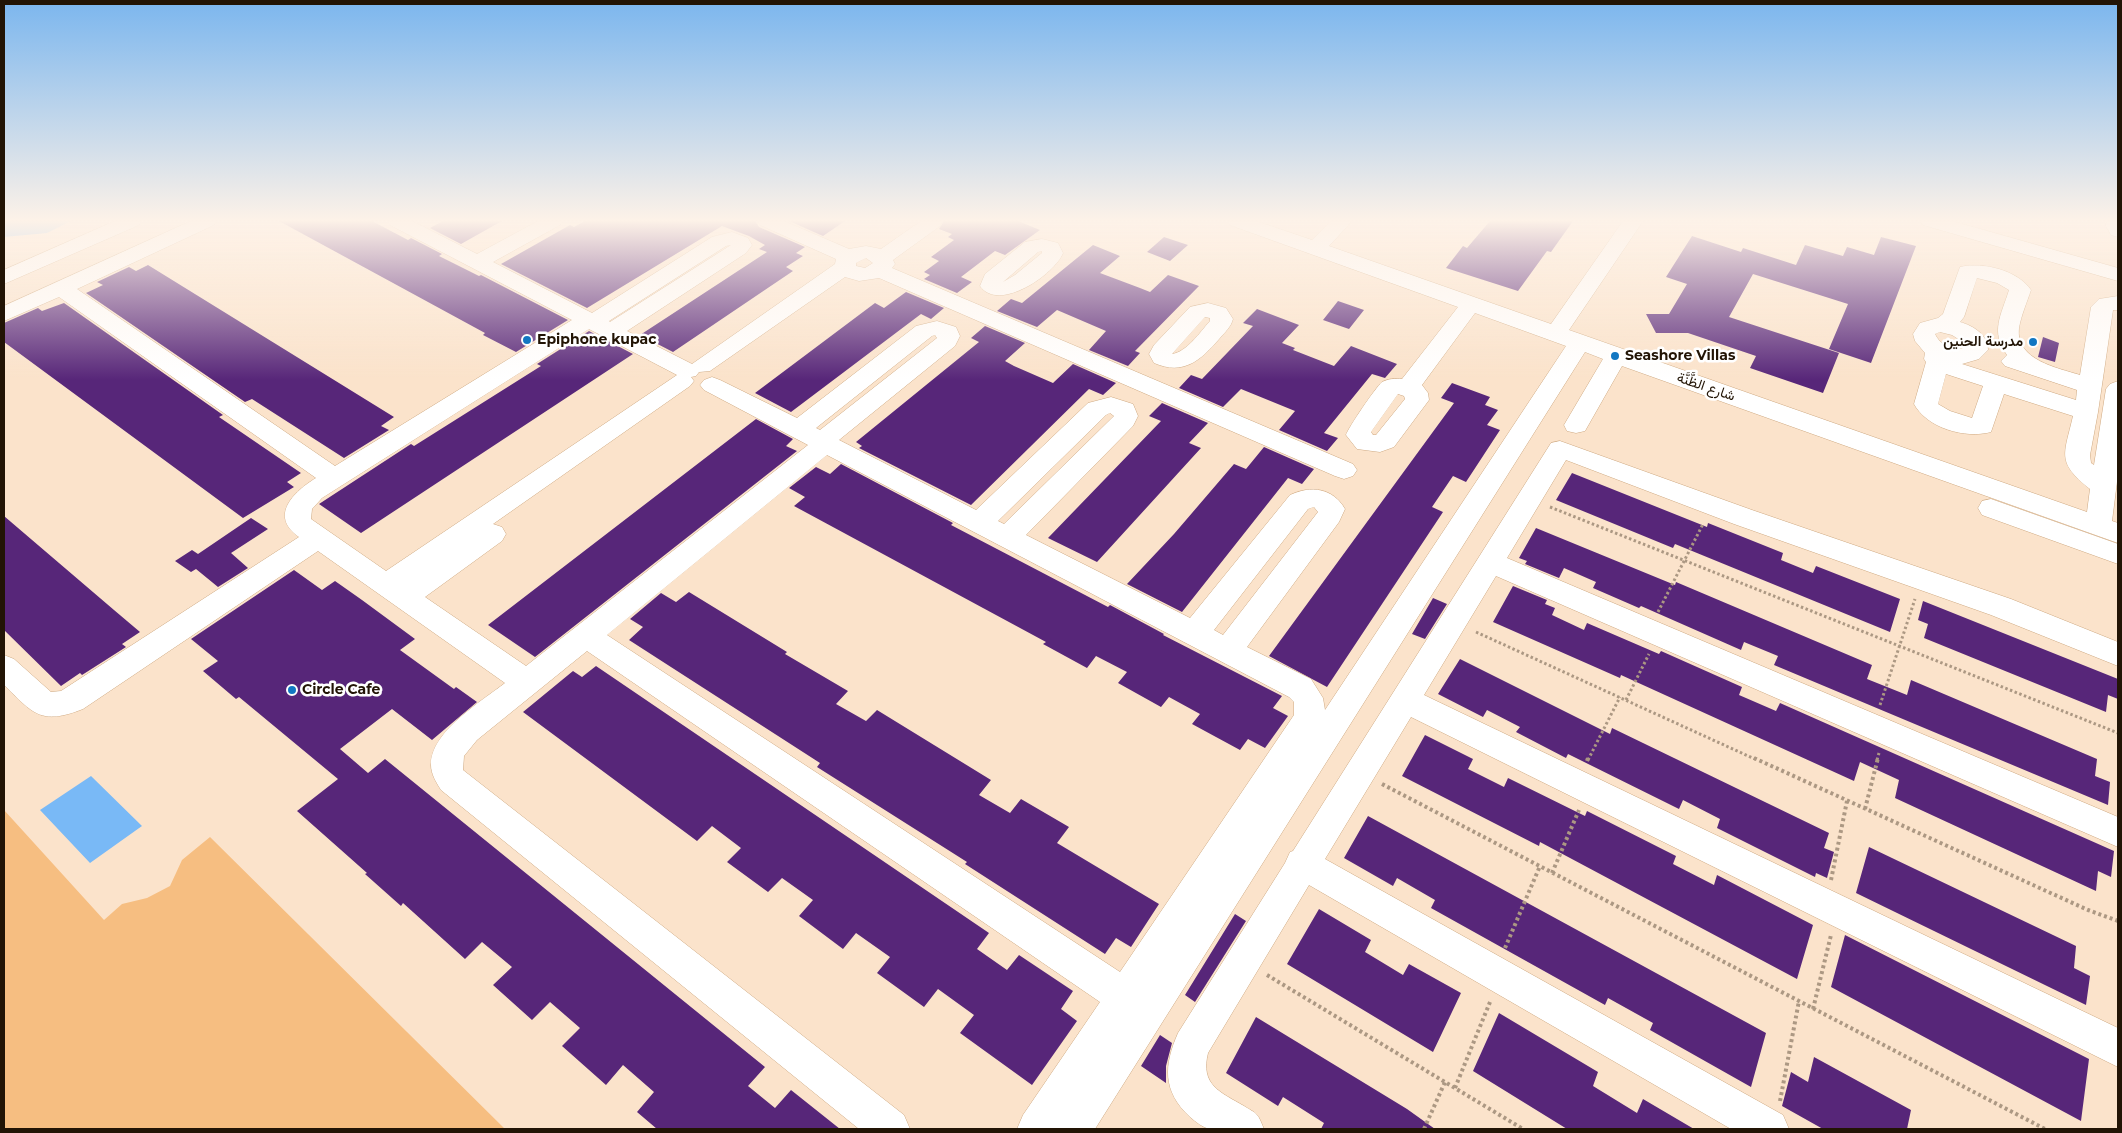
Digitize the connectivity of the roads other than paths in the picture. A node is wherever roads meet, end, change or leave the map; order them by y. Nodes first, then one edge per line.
1 (55, 274) edge
2 (92, 274) edge
3 (500, 274) edge
4 (692, 274) edge
5 (848, 274) edge
6 (888, 274) edge
7 (1386, 274) edge
8 (1603, 274) edge
9 (1966, 274) edge
10 (1987, 274) edge
11 (61, 288) junction
12 (995, 289) dead end
13 (4, 297) edge
14 (2118, 303) edge
15 (1471, 304) junction
16 (970, 309) junction
17 (4, 314) edge
18 (1950, 319) junction
19 (598, 324) junction
20 (2008, 329) junction
21 (1567, 338) junction
22 (1977, 350) junction
23 (1616, 356) junction
24 (1938, 356) junction
25 (1166, 361) dead end
26 (2030, 367) junction
27 (1667, 373) junction
28 (700, 378) junction
29 (1143, 383) junction
30 (1996, 383) junction
31 (2090, 386) junction
32 (2118, 389) edge
33 (1118, 407) junction
34 (2086, 412) junction
35 (1569, 436) junction
36 (815, 439) junction
37 (1344, 470) junction
38 (335, 478) junction
39 (2104, 486) junction
40 (1322, 499) junction
41 (979, 523) junction
42 (2108, 529) edge
43 (319, 537) junction
44 (1007, 537) junction
45 (2118, 554) edge
46 (1489, 562) junction
47 (396, 591) junction
48 (1194, 634) junction
49 (585, 636) junction
50 (1227, 651) junction
51 (2118, 654) edge
52 (4, 667) edge
53 (526, 682) junction
54 (1404, 699) junction
55 (2118, 832) edge
56 (1302, 863) junction
57 (1125, 997) junction
58 (2118, 1048) edge
59 (1774, 1120) edge
60 (890, 1129) edge
61 (1037, 1129) edge
62 (1072, 1129) edge
63 (1244, 1129) edge

1 - 13 street
2 - 11 street
3 - 19 street
4 - 19 street
5 - 28 street
6 - 16 street
7 - 15 street, شارع الظَّنَّة
8 - 21 street
9 - 18 street
10 - 20 street
11 - 17 street
11 - 38 street
12 - 16 street
14 - 31 street
15 - 21 street, شارع الظَّنَّة
15 - 37 street
16 - 29 street
16 - 36 street
18 - 20 street
18 - 22 street
18 - 24 street
19 - 28 street
19 - 38 street
20 - 26 street
21 - 23 street, شارع الظَّنَّة
21 - 62 street
22 - 24 street
22 - 26 street
23 - 27 street, شارع الظَّنَّة
23 - 35 street
24 - 30 street
24 - 30 street
25 - 29 street
26 - 31 street
27 - 42 street, شارع الظَّنَّة
27 - 45 street
28 - 36 street
28 - 47 street
29 - 33 street
29 - 37 street
30 - 34 street
31 - 34 street
32 - 39 street
33 - 41 street
33 - 44 street
34 - 39 street
35 - 46 street
35 - 51 street
36 - 41 street
36 - 49 street
37 - 40 street
38 - 43 street
39 - 42 street
40 - 48 street
40 - 50 street
41 - 44 street
43 - 47 street
43 - 52 street
44 - 48 street
46 - 54 street
46 - 55 street
47 - 53 street
48 - 50 street
49 - 53 street
49 - 57 street
50 - 57 street
53 - 60 street
54 - 56 street
54 - 58 street
56 - 59 street
56 - 63 street
57 - 61 street

